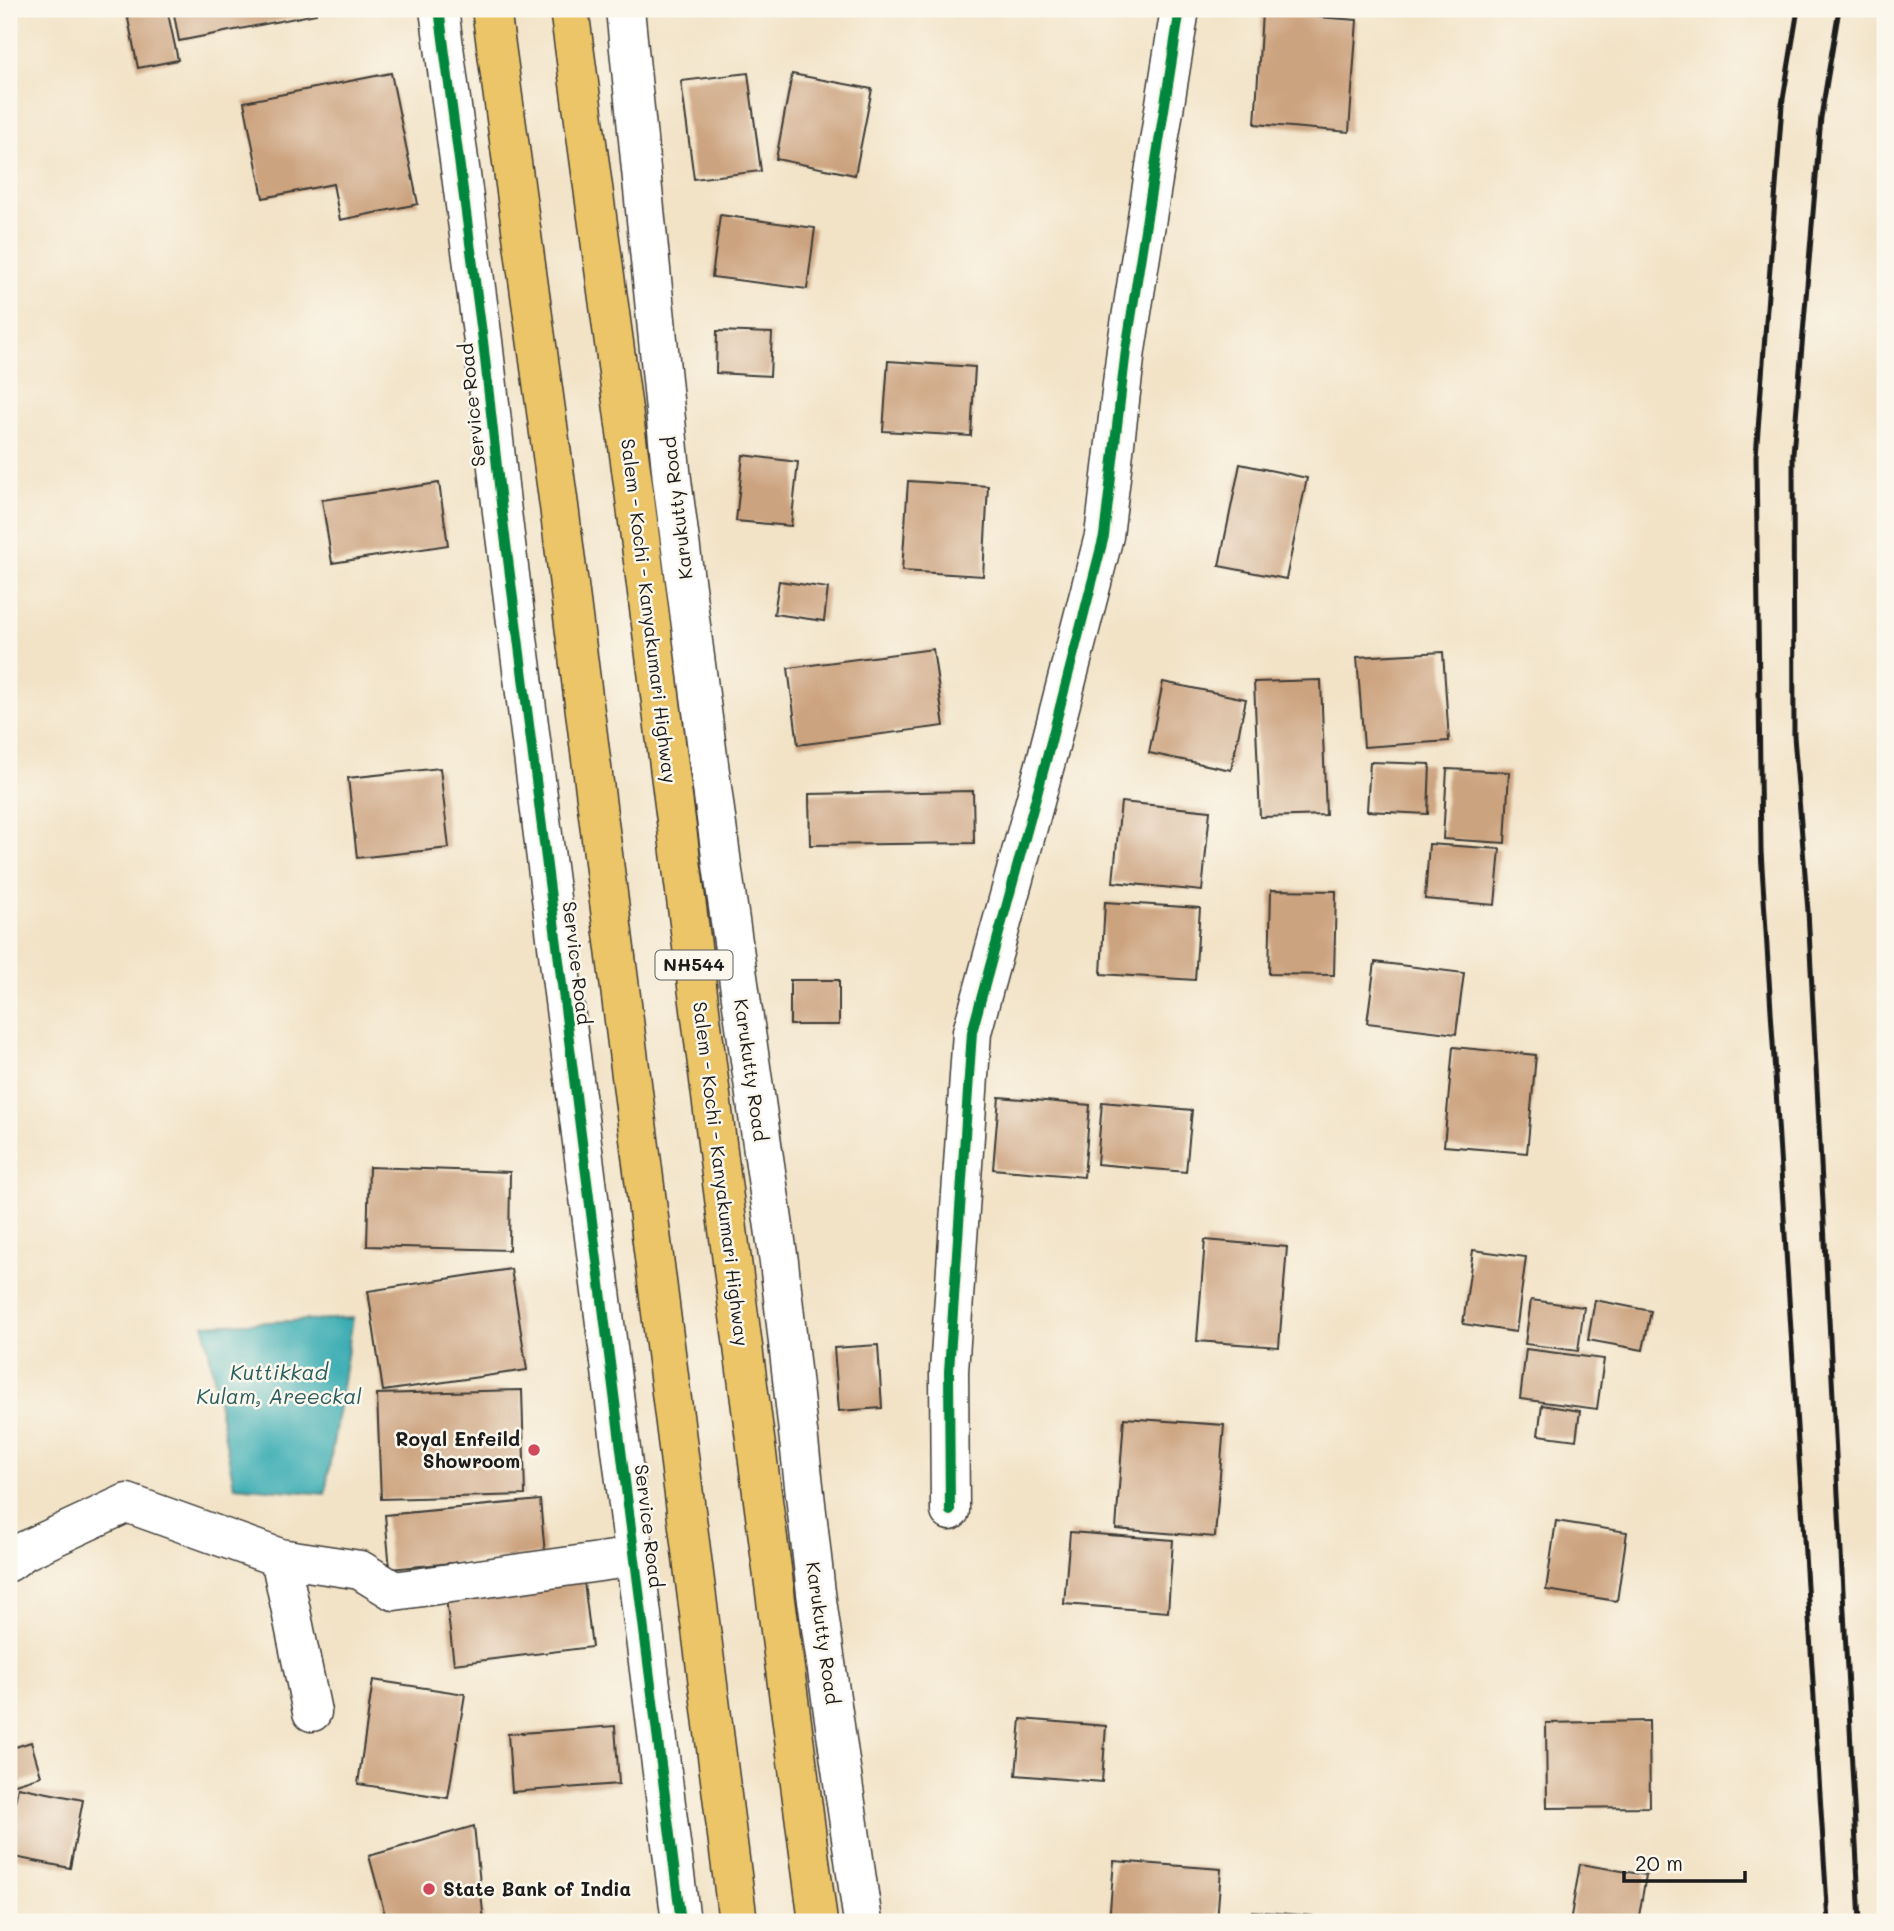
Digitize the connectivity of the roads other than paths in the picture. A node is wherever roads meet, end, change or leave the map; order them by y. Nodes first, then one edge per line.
1 (439, 9) edge
2 (491, 9) edge
3 (569, 9) edge
4 (625, 9) edge
5 (1180, 9) edge
6 (950, 1511) dead end
7 (635, 1557) junction
8 (280, 1558) junction
9 (9, 1562) edge
10 (312, 1712) dead end
11 (681, 1922) edge
12 (738, 1922) edge
13 (818, 1922) edge
14 (863, 1922) edge

1 - 7 street, Service Road
2 - 12 highway
3 - 13 highway, Salem - Kochi - Kanyakumari Highway / NH544
4 - 14 street, Karukutty Road
5 - 6 street
7 - 8 street
7 - 11 street, Service Road
8 - 9 street
8 - 10 street

